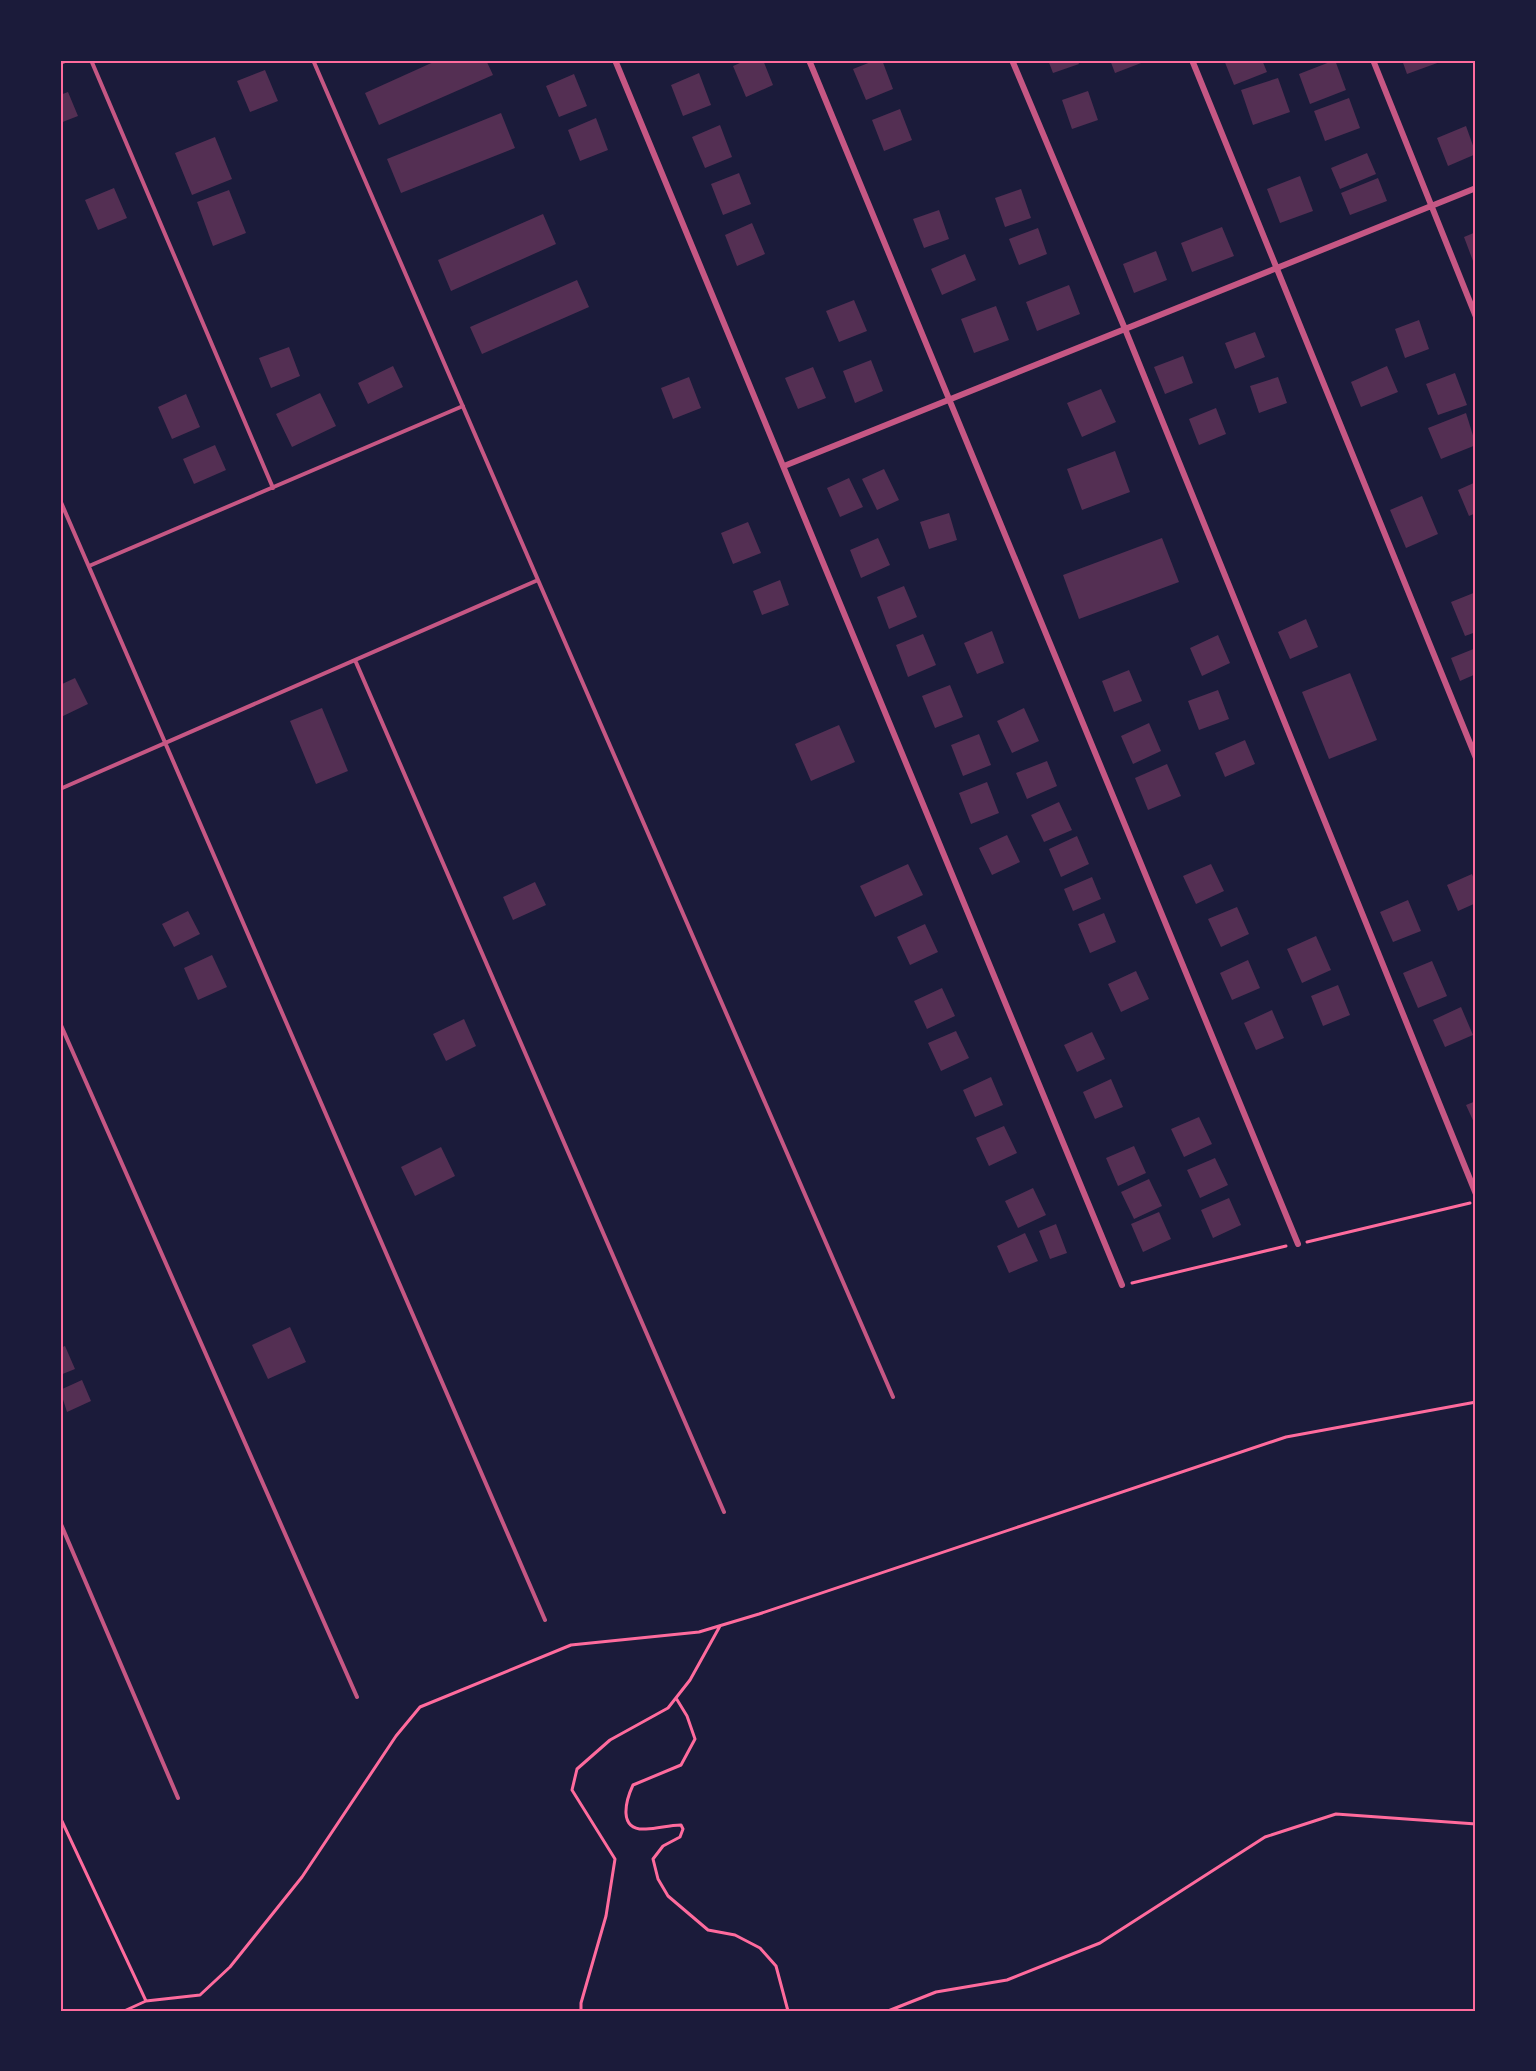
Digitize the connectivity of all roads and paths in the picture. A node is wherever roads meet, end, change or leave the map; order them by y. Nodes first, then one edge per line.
1 (68, 60) edge
2 (91, 60) edge
3 (314, 60) edge
4 (615, 60) edge
5 (809, 60) edge
6 (1012, 60) edge
7 (1192, 60) edge
8 (1372, 60) edge
9 (60, 63) edge
10 (1476, 188) edge
11 (1430, 206) junction
12 (1277, 267) junction
13 (1476, 317) edge
14 (1125, 329) junction
15 (950, 399) junction
16 (463, 406) junction
17 (784, 466) junction
18 (273, 488) junction
19 (60, 500) edge
20 (89, 566) junction
21 (538, 580) junction
22 (355, 660) junction
23 (167, 742) junction
24 (1476, 758) edge
25 (60, 789) edge
26 (60, 1023) edge
27 (1476, 1194) edge
28 (1298, 1244) dead end
29 (1122, 1285) dead end
30 (893, 1397) dead end
31 (1476, 1402) edge
32 (724, 1512) dead end
33 (60, 1522) edge
34 (545, 1620) dead end
35 (720, 1626) junction
36 (357, 1697) dead end
37 (676, 1698) junction
38 (178, 1798) dead end
39 (60, 1817) edge
40 (1476, 1824) edge
41 (146, 2001) junction
42 (124, 2011) edge
43 (581, 2011) edge
44 (788, 2011) edge
45 (888, 2011) edge

1 - 9 lane
2 - 18 lane
3 - 16 lane
4 - 17 street
5 - 15 street
6 - 14 street
7 - 12 street
8 - 11 street
10 - 11 street
11 - 12 street
11 - 13 street
12 - 14 street
12 - 24 street
14 - 15 street
14 - 27 street
15 - 17 street
15 - 28 street
16 - 18 lane
16 - 21 lane
17 - 29 street
18 - 20 lane
19 - 20 lane
20 - 23 lane
21 - 22 lane
21 - 30 lane
22 - 23 lane
22 - 32 lane
23 - 25 lane
23 - 34 lane
26 - 36 lane
31 - 35 path
33 - 38 lane
35 - 37 path
35 - 41 path
37 - 43 path
37 - 44 path
39 - 41 path
40 - 45 path
41 - 42 path

